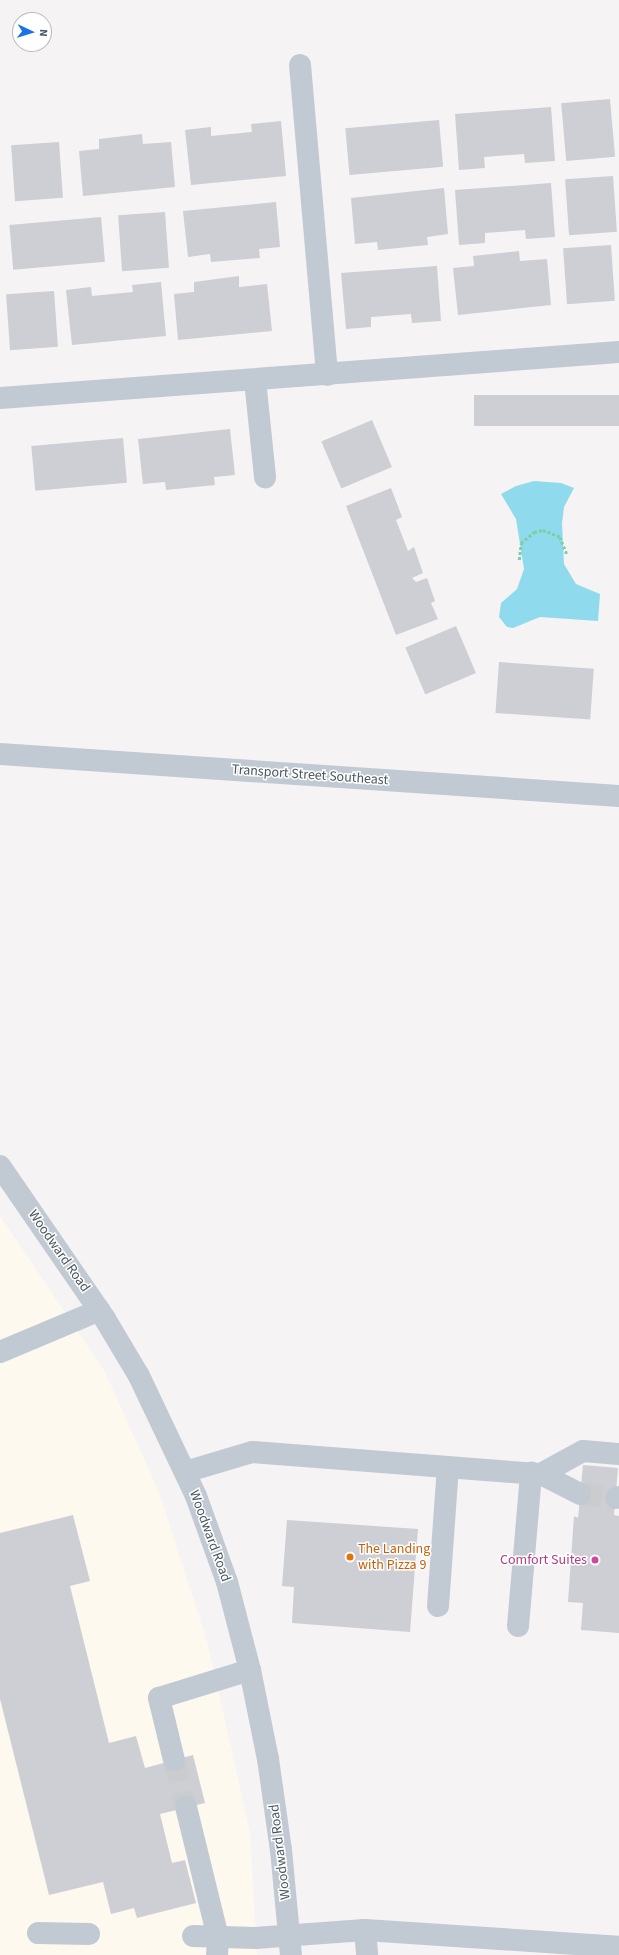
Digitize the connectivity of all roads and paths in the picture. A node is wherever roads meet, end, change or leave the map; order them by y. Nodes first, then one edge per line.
1 (300, 65) dead end
2 (619, 352) edge
3 (327, 375) junction
4 (255, 380) junction
5 (0, 398) edge
6 (266, 478) dead end
7 (567, 554) dead end
8 (519, 560) dead end
9 (0, 754) edge
10 (619, 796) edge
11 (0, 1166) edge
12 (100, 1310) junction
13 (0, 1352) edge
14 (619, 1454) edge
15 (448, 1467) junction
16 (185, 1472) junction
17 (536, 1474) junction
18 (580, 1494) tunnel mouth
19 (438, 1606) dead end
20 (518, 1626) dead end
21 (250, 1670) junction
22 (174, 1760) tunnel mouth
23 (186, 1807) tunnel mouth
24 (365, 1930) junction
25 (38, 1933) dead end
26 (89, 1934) dead end
27 (193, 1936) dead end
28 (290, 1945) edge
29 (217, 1946) edge
30 (619, 1947) edge
31 (367, 1955) edge

1 - 3 street
2 - 3 street
3 - 4 street
4 - 5 street
4 - 6 street
7 - 8 path
9 - 10 street, Transport Street Southeast
11 - 12 street, Woodward Road
12 - 13 street
12 - 16 street, Woodward Road
14 - 17 street
15 - 16 street
15 - 17 street
15 - 19 street
16 - 21 street, Woodward Road
17 - 18 street
17 - 20 street
21 - 22 street
21 - 28 street, Woodward Road
23 - 29 street
24 - 28 street
24 - 30 street
24 - 31 street
25 - 26 street
27 - 29 street
28 - 29 street

